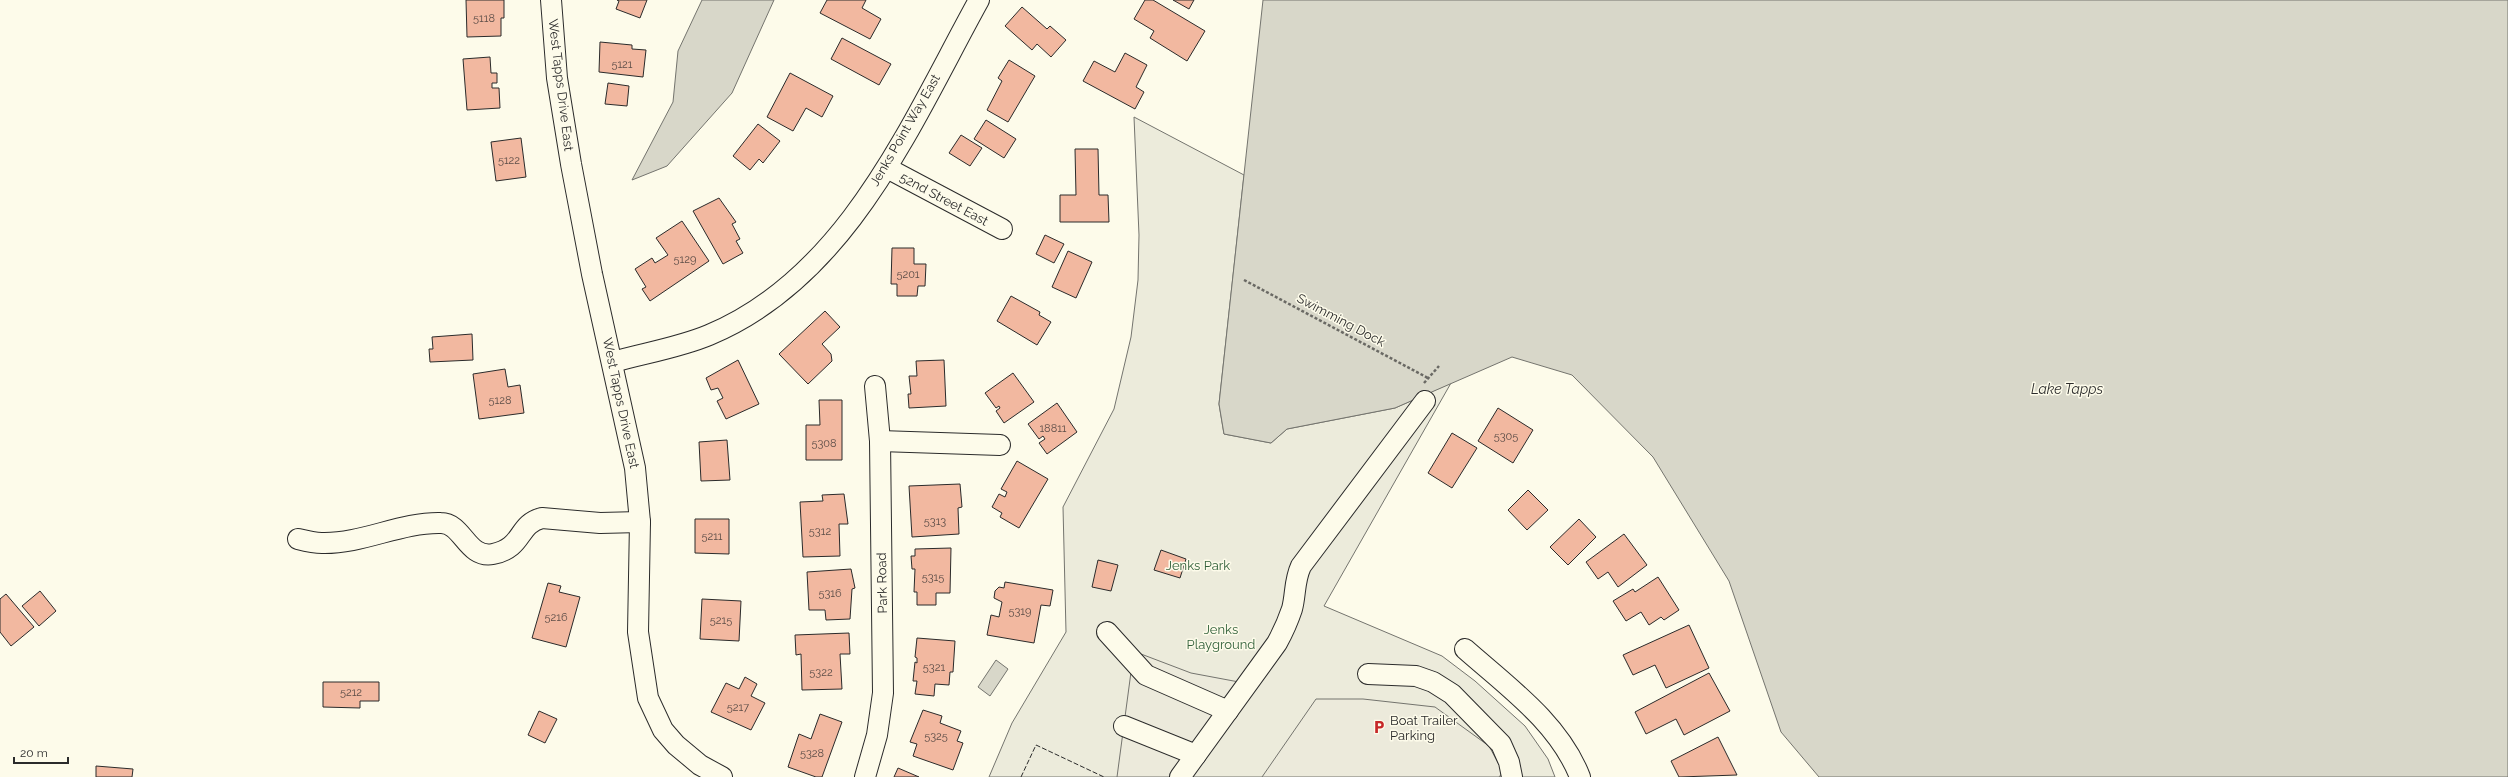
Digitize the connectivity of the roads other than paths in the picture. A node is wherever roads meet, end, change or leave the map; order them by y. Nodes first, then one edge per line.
1 (551, 0) edge
2 (979, 0) edge
3 (887, 168) junction
4 (1002, 229) dead end
5 (613, 362) junction
6 (875, 386) dead end
7 (1425, 401) dead end
8 (880, 441) junction
9 (1000, 445) dead end
10 (640, 522) junction
11 (298, 539) dead end
12 (1107, 632) dead end
13 (1465, 649) dead end
14 (1368, 674) dead end
15 (1228, 711) junction
16 (1124, 726) dead end
17 (1196, 755) junction
18 (697, 771) edge
19 (722, 777) edge
20 (865, 777) edge
21 (1180, 777) edge
22 (1512, 777) edge
23 (1580, 777) edge

1 - 5 street, West Tapps Drive East
2 - 3 street, Jenks Point Way East
3 - 4 street, 52nd Street East
3 - 5 street, Jenks Point Way East
5 - 10 street, West Tapps Drive East
6 - 8 street, Park Road
7 - 15 street
8 - 9 street
8 - 20 street, Park Road
10 - 11 street
10 - 18 street, West Tapps Drive East
12 - 15 street
13 - 23 street
14 - 22 street
15 - 17 street
16 - 17 street
17 - 21 street
18 - 19 street, West Tapps Drive East

